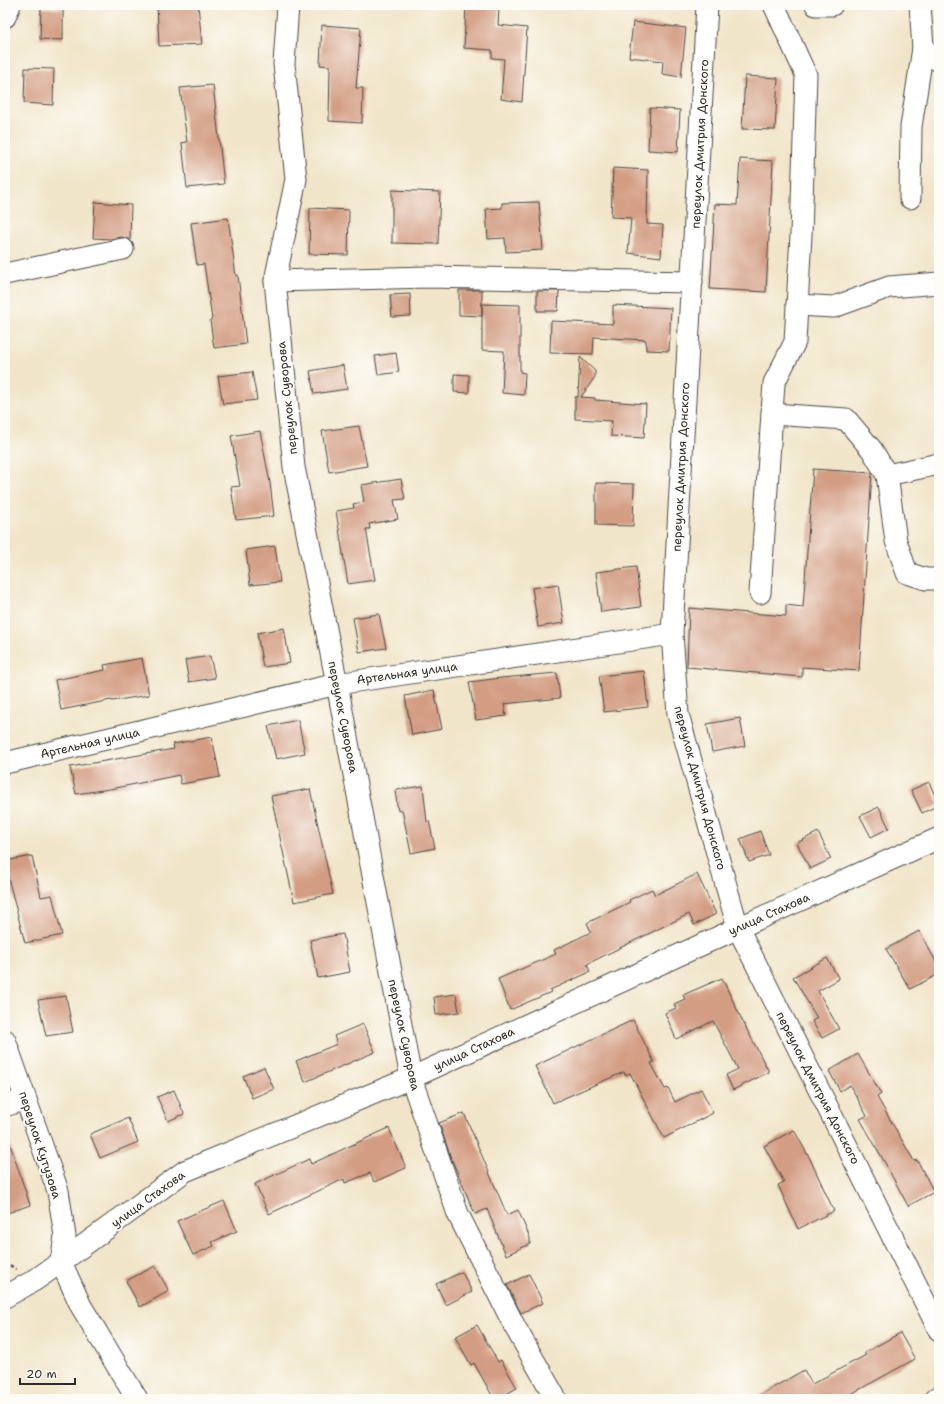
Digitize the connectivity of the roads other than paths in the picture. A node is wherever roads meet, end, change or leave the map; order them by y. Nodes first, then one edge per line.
1 (10, 5) edge
2 (288, 5) edge
3 (707, 5) edge
4 (774, 5) edge
5 (816, 5) edge
6 (828, 5) edge
7 (832, 5) edge
8 (920, 5) edge
9 (5, 17) edge
10 (923, 48) junction
11 (939, 61) edge
12 (910, 198) dead end
13 (123, 249) dead end
14 (5, 274) edge
15 (275, 281) junction
16 (692, 282) junction
17 (939, 282) edge
18 (797, 305) junction
19 (772, 414) junction
20 (939, 464) edge
21 (887, 475) junction
22 (939, 579) edge
23 (760, 593) dead end
24 (672, 634) junction
25 (337, 684) junction
26 (5, 763) edge
27 (939, 838) edge
28 (738, 928) junction
29 (5, 1040) edge
30 (411, 1078) junction
31 (25, 1099) junction
32 (5, 1106) edge
33 (61, 1262) junction
34 (5, 1297) edge
35 (939, 1330) edge
36 (939, 1397) edge
37 (137, 1399) edge
38 (556, 1399) edge
39 (935, 1399) edge

1 - 9 street
2 - 15 street, переулок Суворова
3 - 16 street, переулок Дмитрия Донского
4 - 18 street
5 - 6 street
6 - 7 street
8 - 10 street
10 - 11 street
10 - 12 street
13 - 14 street
15 - 16 street
15 - 25 street, переулок Суворова
16 - 24 street, переулок Дмитрия Донского
17 - 18 street
18 - 19 street
19 - 21 street
19 - 23 street
20 - 21 street
21 - 22 street
24 - 25 street, Артельная улица
24 - 28 street, переулок Дмитрия Донского
25 - 26 street, Артельная улица
25 - 30 street, переулок Суворова
27 - 28 street, улица Стахова
28 - 30 street, улица Стахова
28 - 35 street, переулок Дмитрия Донского
29 - 31 street, переулок Кутузова
30 - 33 street, улица Стахова
30 - 38 street, переулок Суворова
31 - 32 street
31 - 33 street, переулок Кутузова
33 - 34 street, улица Стахова
33 - 37 street
36 - 39 street

